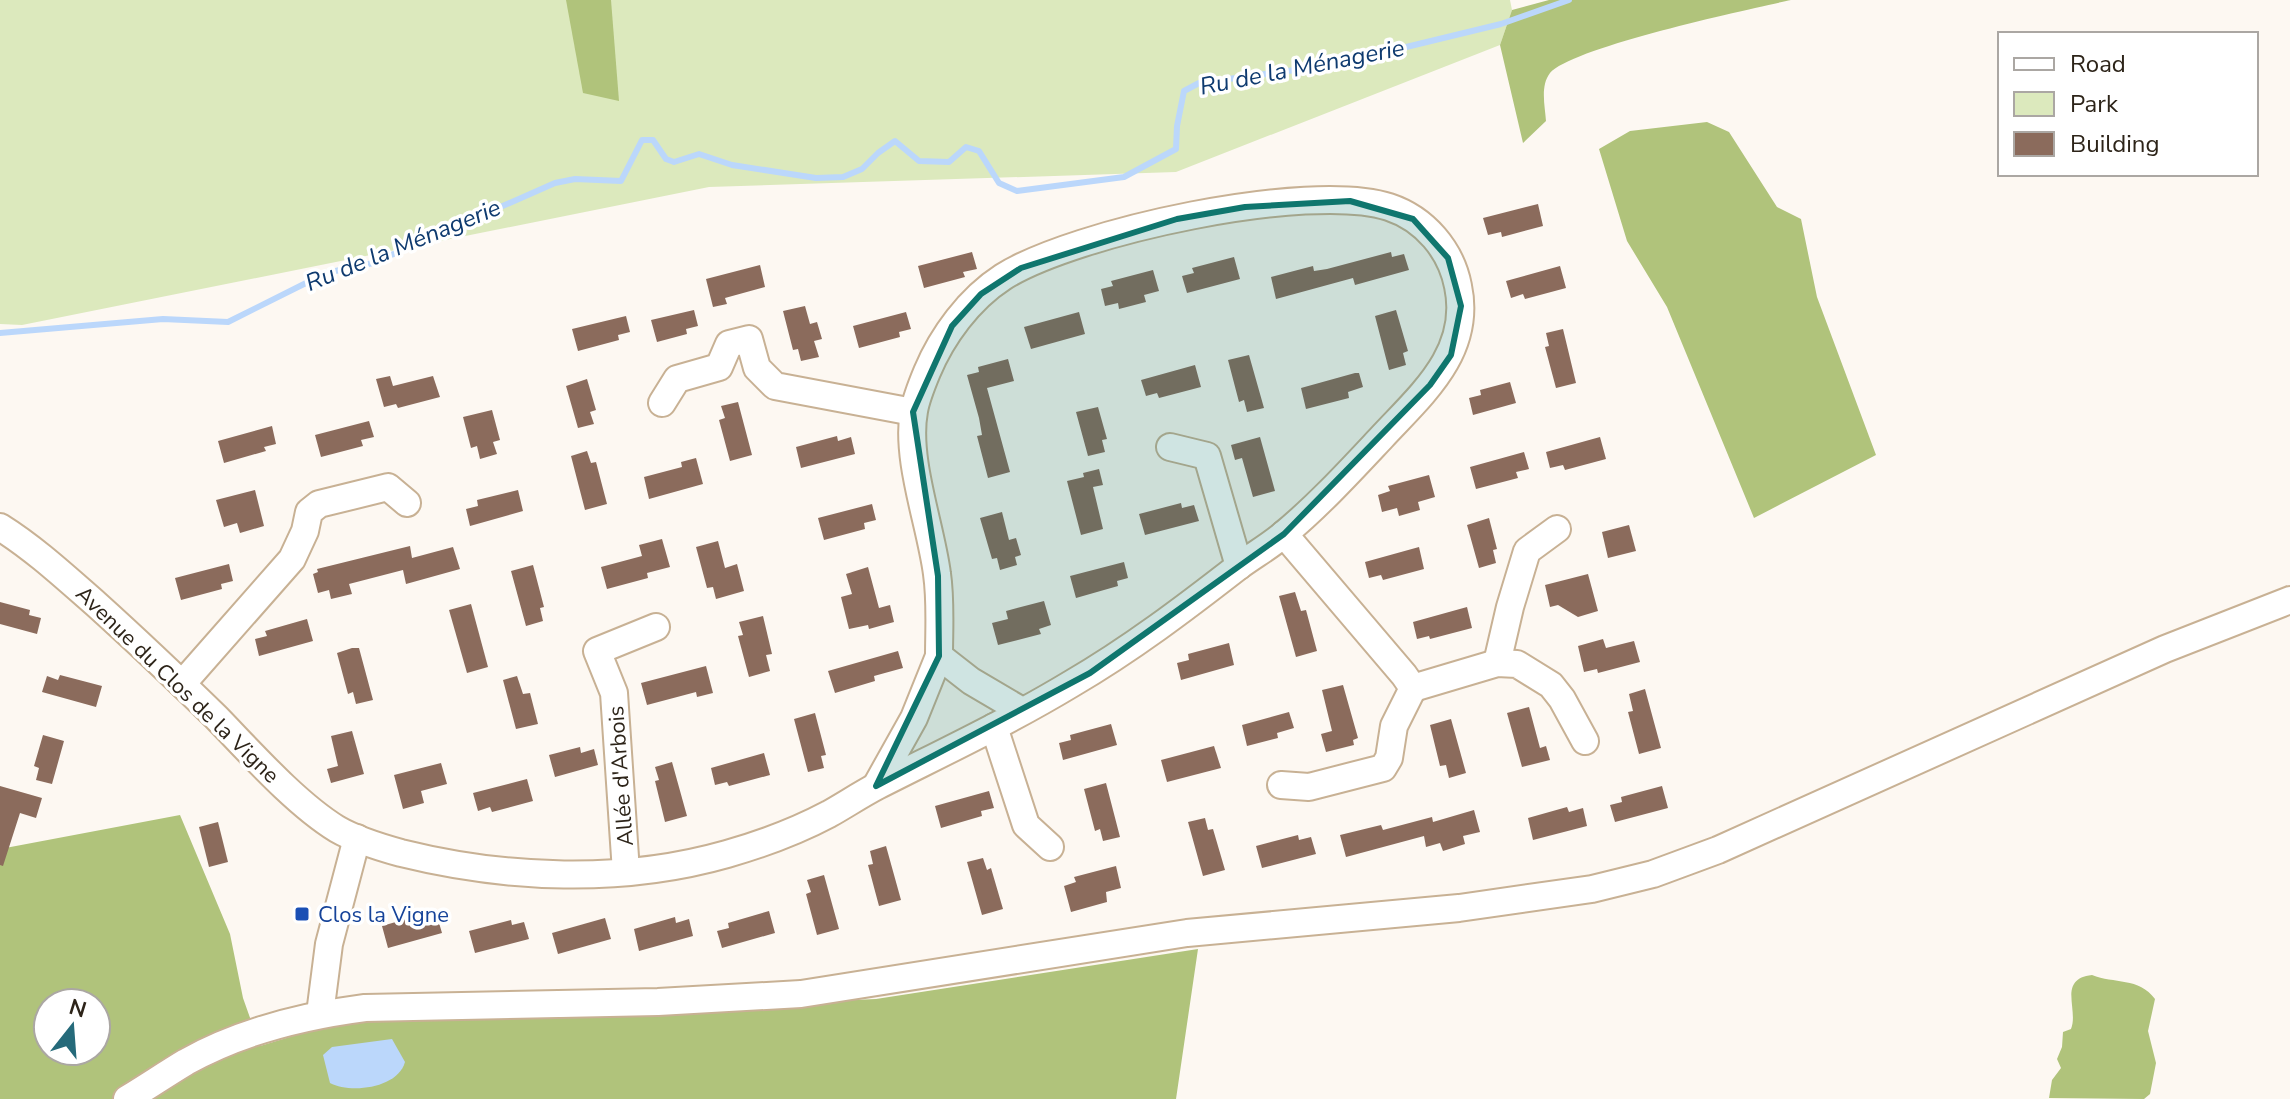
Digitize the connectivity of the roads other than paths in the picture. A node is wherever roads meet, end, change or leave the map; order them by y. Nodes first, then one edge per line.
1 (662, 403) dead end
2 (913, 412) junction
3 (1170, 447) dead end
4 (407, 503) dead end
5 (0, 527) edge
6 (1557, 529) dead end
7 (1284, 534) junction
8 (1239, 566) junction
9 (2290, 600) edge
10 (656, 627) dead end
11 (939, 656) junction
12 (1497, 663) junction
13 (182, 684) junction
14 (1413, 688) junction
15 (1022, 711) junction
16 (994, 727) junction
17 (1585, 741) dead end
18 (1281, 785) dead end
19 (876, 786) junction
20 (357, 838) junction
21 (1050, 847) dead end
22 (626, 872) junction
23 (320, 1014) junction
24 (127, 1099) edge

1 - 2 street
2 - 7 street, Avenue du Clos de la Vigne
2 - 11 street, Avenue du Clos de la Vigne
3 - 8 street
4 - 13 street
5 - 13 street, Avenue du Clos de la Vigne
6 - 12 street
7 - 8 street, Avenue du Clos de la Vigne
7 - 14 street
8 - 15 street, Avenue du Clos de la Vigne
9 - 23 street
10 - 22 street, Allée d'Arbois
11 - 15 street
11 - 19 street, Avenue du Clos de la Vigne
12 - 14 street
12 - 17 street
13 - 20 street, Avenue du Clos de la Vigne
14 - 18 street
15 - 16 street, Avenue du Clos de la Vigne
16 - 19 street, Avenue du Clos de la Vigne
16 - 21 street
19 - 22 street, Avenue du Clos de la Vigne
20 - 22 street, Avenue du Clos de la Vigne
20 - 23 street
23 - 24 street

